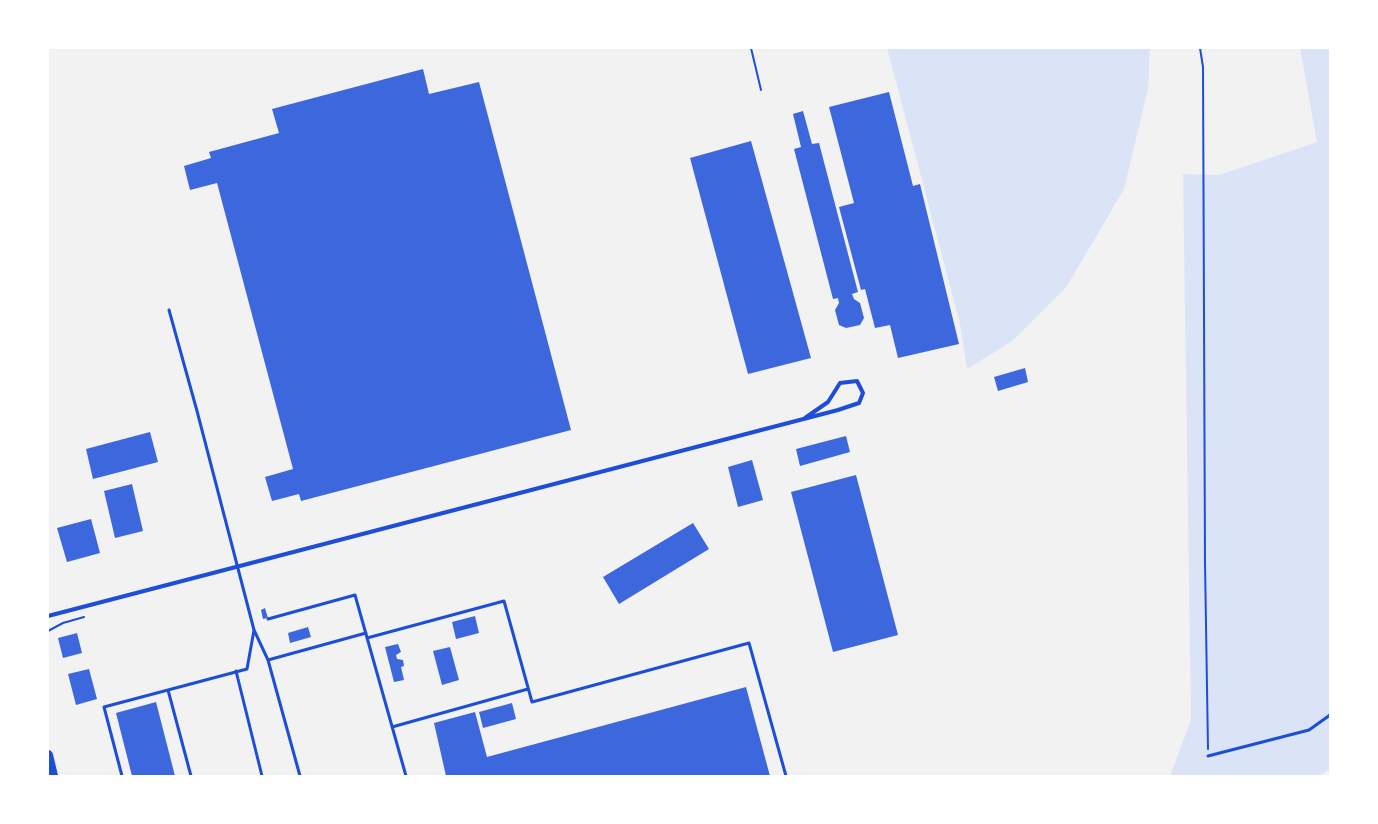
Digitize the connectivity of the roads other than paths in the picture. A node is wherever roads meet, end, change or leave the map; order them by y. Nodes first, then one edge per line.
1 (169, 310) dead end
2 (805, 418) junction
3 (237, 568) junction
4 (48, 616) edge
5 (268, 619) dead end
6 (254, 630) junction
7 (366, 633) junction
8 (367, 638) junction
9 (268, 660) junction
10 (236, 671) junction
11 (528, 689) junction
12 (168, 690) junction
13 (1330, 716) edge
14 (392, 727) junction
15 (48, 755) edge
16 (1208, 756) road end
17 (53, 776) edge
18 (122, 776) edge
19 (191, 776) edge
20 (262, 776) edge
21 (300, 776) edge
22 (406, 776) edge
23 (786, 776) edge

1 - 3 lane
2 - 2 street
2 - 3 street
3 - 4 street
3 - 6 lane
5 - 7 lane
6 - 9 lane
6 - 10 lane
7 - 8 lane
7 - 9 lane
8 - 11 lane
8 - 14 lane
9 - 21 lane
10 - 12 lane
10 - 20 lane
11 - 14 lane
11 - 23 lane
12 - 18 lane
12 - 19 lane
13 - 16 lane
14 - 22 lane
15 - 17 main road

